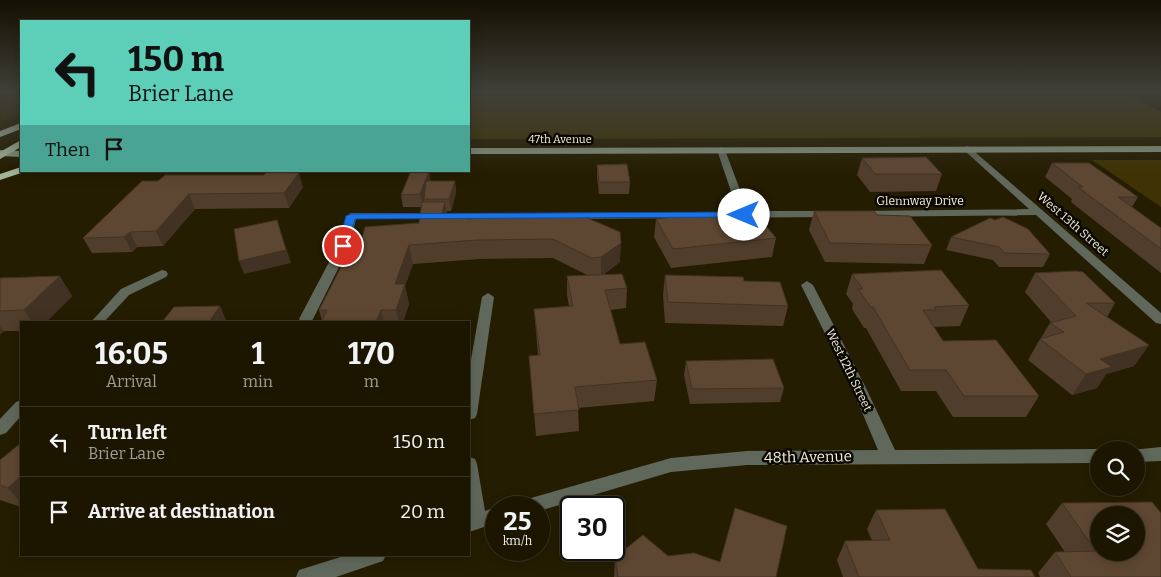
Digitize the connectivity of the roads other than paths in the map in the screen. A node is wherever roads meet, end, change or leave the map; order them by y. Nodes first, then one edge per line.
1 (20, 126) edge
2 (0, 134) edge
3 (20, 144) edge
4 (968, 149) junction
5 (1161, 149) edge
6 (721, 150) junction
7 (470, 151) edge
8 (1, 154) edge
9 (20, 154) edge
10 (20, 170) edge
11 (0, 178) edge
12 (1039, 212) junction
13 (744, 215) junction
14 (530, 216) edge
15 (550, 216) edge
16 (162, 274) dead end
17 (807, 284) dead end
18 (488, 297) dead end
19 (306, 319) dead end
20 (1161, 320) edge
21 (98, 321) edge
22 (20, 407) edge
23 (470, 408) edge
24 (0, 429) edge
25 (1161, 454) edge
26 (1145, 455) edge
27 (889, 456) junction
28 (1090, 456) edge
29 (470, 478) edge
30 (550, 501) edge
31 (485, 518) edge
32 (473, 522) edge
33 (373, 556) edge
34 (306, 577) edge

1 - 2 main road
3 - 8 main road
4 - 5 main road, 47th Avenue
4 - 6 main road, 47th Avenue
4 - 12 street, West 13th Street
6 - 7 main road, 47th Avenue
6 - 13 street
8 - 9 main road
10 - 11 main road
12 - 13 street, Glennway Drive
12 - 20 street, West 13th Street
13 - 15 street, Glennway Drive
14 - 19 street
16 - 21 street
17 - 27 street, West 12th Street
18 - 23 street
22 - 24 street
25 - 26 street
27 - 28 street, 48th Avenue
27 - 30 street, 48th Avenue
29 - 32 street
31 - 32 street
33 - 34 street

